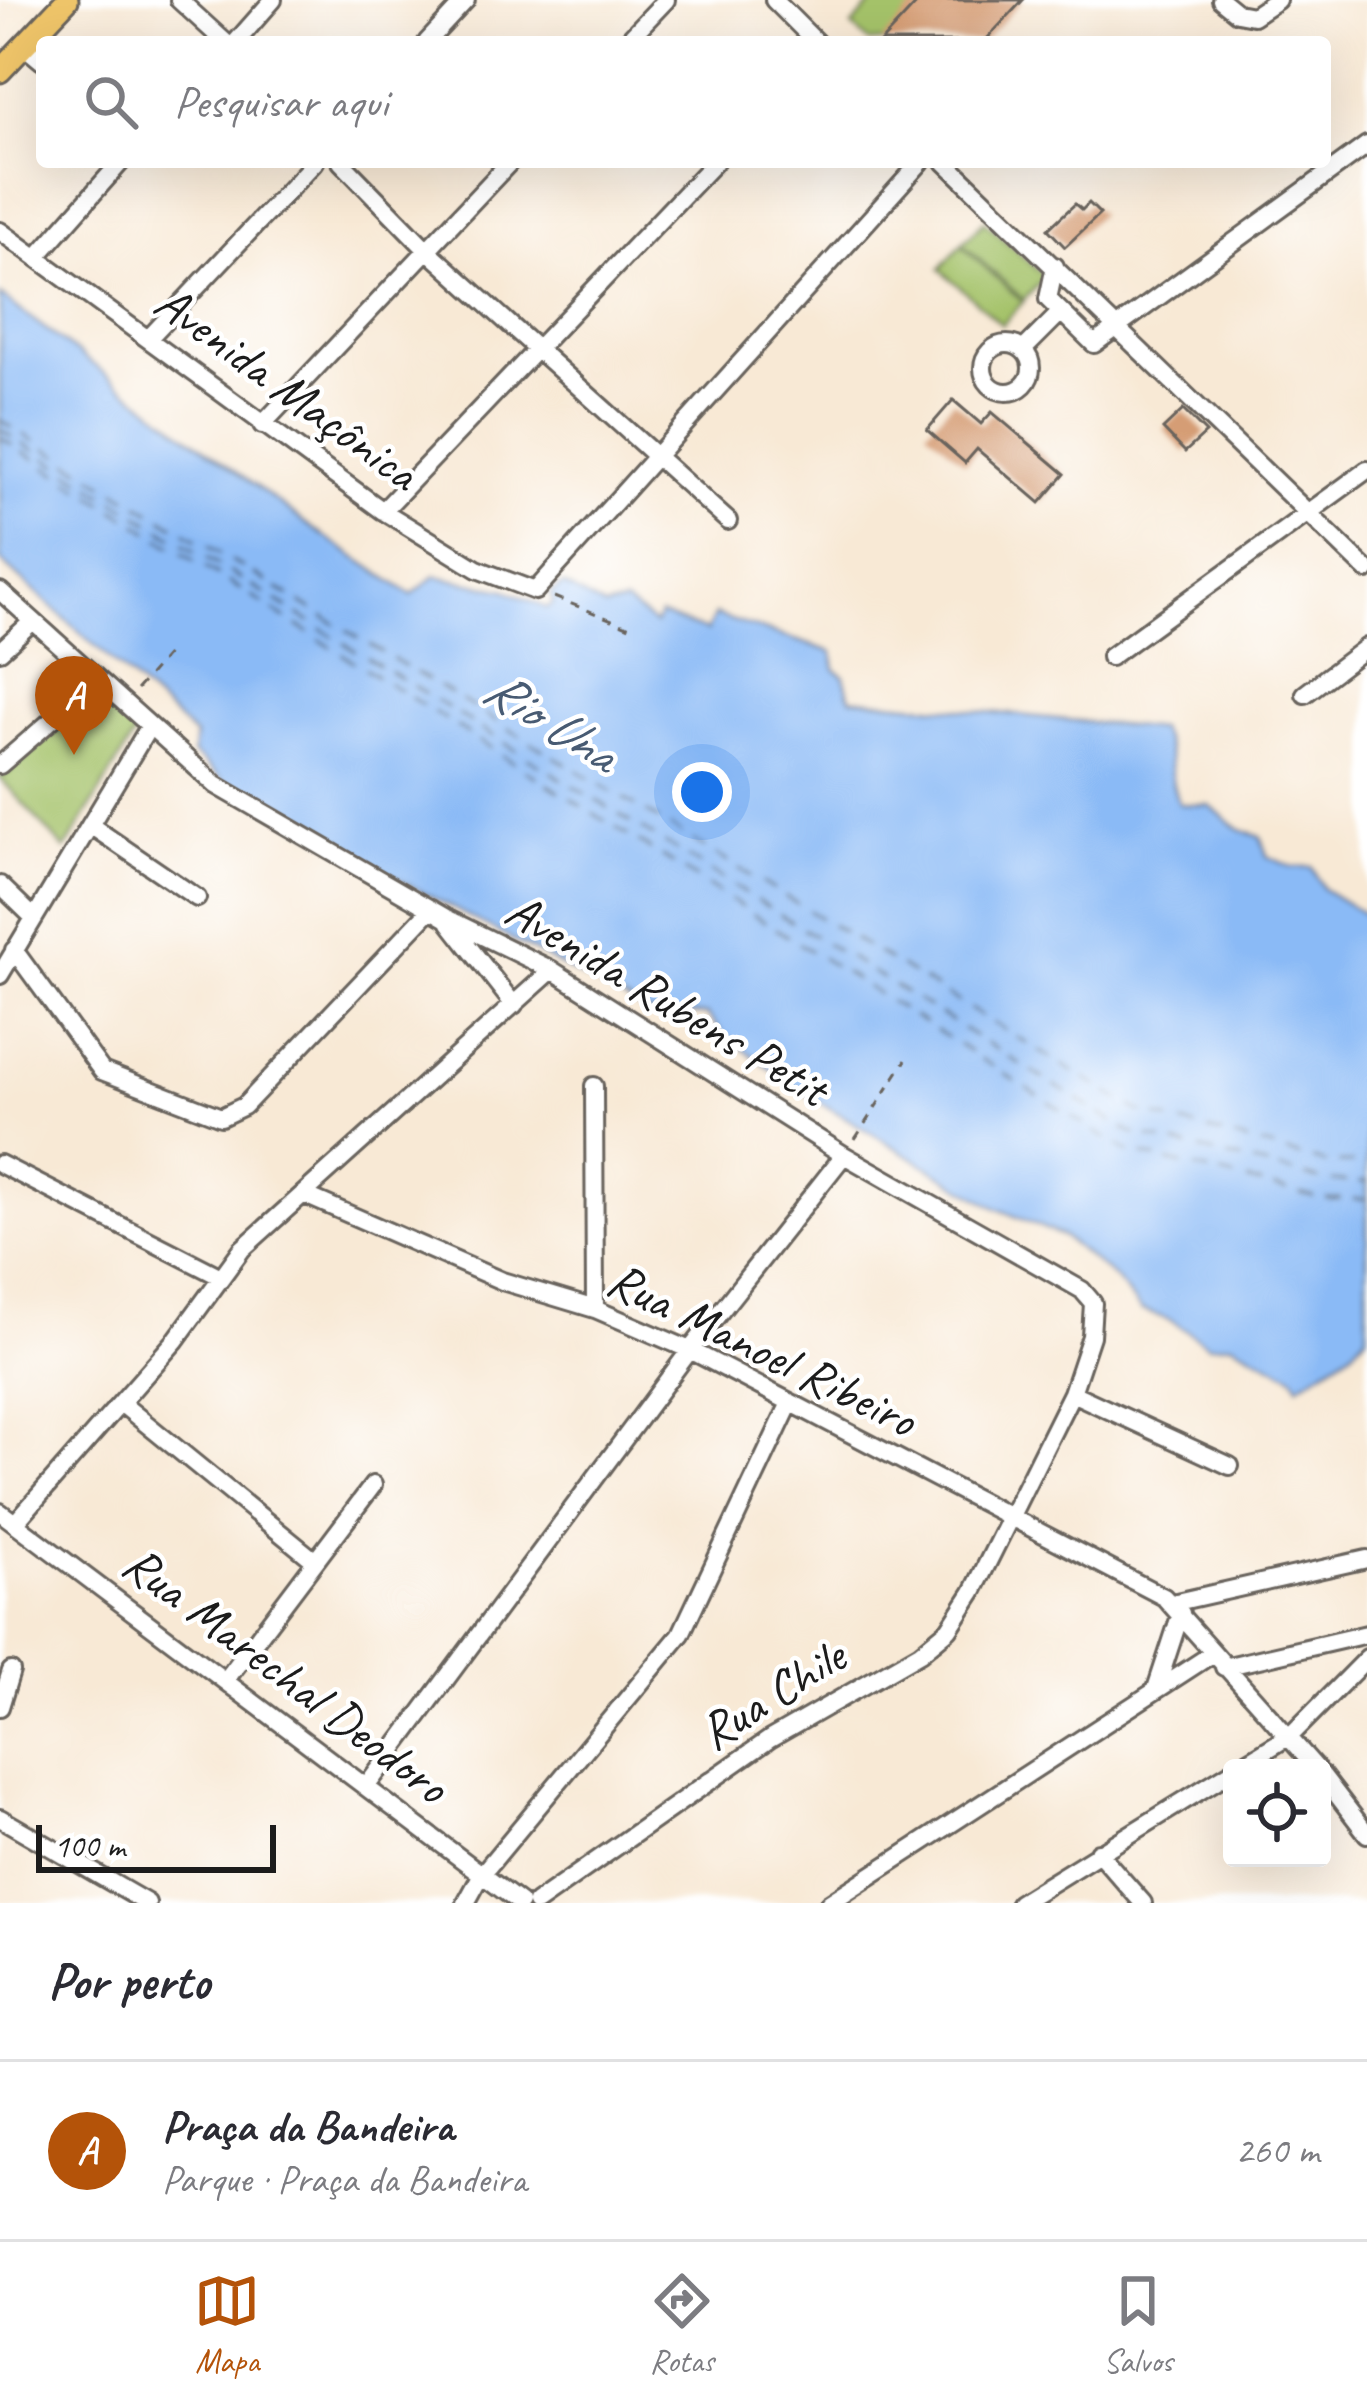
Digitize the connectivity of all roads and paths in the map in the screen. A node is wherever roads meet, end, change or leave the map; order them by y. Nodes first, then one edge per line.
1 (68, 0) edge
2 (179, 0) edge
3 (273, 0) edge
4 (466, 0) edge
5 (666, 0) edge
6 (774, 0) edge
7 (1221, 0) edge
8 (1270, 6) edge
9 (218, 36) edge
10 (241, 36) edge
11 (433, 36) edge
12 (632, 36) edge
13 (810, 36) edge
14 (24, 46) junction
15 (36, 56) edge
16 (0, 71) edge
17 (1364, 152) edge
18 (116, 168) edge
19 (310, 168) edge
20 (347, 168) edge
21 (504, 168) edge
22 (710, 168) edge
23 (916, 168) edge
24 (951, 168) edge
25 (0, 231) edge
26 (427, 249) junction
27 (37, 256) junction
28 (1055, 266) junction
29 (1061, 312) junction
30 (1121, 329) junction
31 (148, 339) junction
32 (539, 349) junction
33 (1023, 350) dead end
34 (262, 425) junction
35 (652, 457) junction
36 (1367, 470) edge
37 (383, 511) junction
38 (1308, 514) junction
39 (728, 521) dead end
40 (1367, 570) edge
41 (0, 591) edge
42 (535, 591) junction
43 (33, 620) junction
44 (630, 627) dead end
45 (1367, 646) edge
46 (0, 651) edge
47 (170, 651) dead end
48 (1110, 657) dead end
49 (98, 680) junction
50 (1305, 694) dead end
51 (124, 704) junction
52 (149, 727) junction
53 (0, 765) edge
54 (90, 825) junction
55 (0, 885) edge
56 (197, 898) dead end
57 (438, 914) junction
58 (32, 916) junction
59 (14, 950) junction
60 (552, 970) junction
61 (0, 975) edge
62 (514, 1005) junction
63 (906, 1060) dead end
64 (594, 1086) dead end
65 (844, 1155) junction
66 (0, 1164) edge
67 (305, 1195) junction
68 (219, 1276) junction
69 (1082, 1290) joint
70 (595, 1309) junction
71 (690, 1350) junction
72 (1072, 1393) junction
73 (790, 1403) junction
74 (122, 1404) junction
75 (1230, 1466) dead end
76 (373, 1485) dead end
77 (7, 1517) edge
78 (1010, 1519) junction
79 (1367, 1559) edge
80 (315, 1561) junction
81 (1176, 1608) junction
82 (1367, 1634) edge
83 (1367, 1658) edge
84 (1218, 1660) junction
85 (11, 1671) dead end
86 (225, 1681) junction
87 (1155, 1690) junction
88 (0, 1707) edge
89 (1291, 1735) junction
90 (1251, 1759) edge
91 (1309, 1759) edge
92 (1223, 1776) edge
93 (365, 1787) junction
94 (1331, 1787) edge
95 (0, 1818) edge
96 (1367, 1834) edge
97 (1098, 1852) junction
98 (482, 1874) junction
99 (147, 1903) edge
100 (466, 1903) edge
101 (520, 1903) edge
102 (536, 1903) edge
103 (829, 1903) edge
104 (1019, 1903) edge
105 (1142, 1903) edge

1 - 14 main road
2 - 9 street
3 - 10 street
4 - 11 street
5 - 12 street
6 - 13 street
7 - 8 street
14 - 15 street
14 - 16 main road
17 - 30 street
18 - 27 street
19 - 31 street
20 - 26 street
21 - 26 street
22 - 32 street
23 - 35 street
24 - 28 street
25 - 27 street, Avenida Maçônica
26 - 32 street
26 - 34 street
27 - 31 street, Avenida Maçônica
28 - 29 street
28 - 30 street
29 - 30 street
29 - 33 street
30 - 38 street
31 - 34 street, Avenida Maçônica
32 - 35 street
32 - 37 street
34 - 37 street, Avenida Maçônica
35 - 39 street
35 - 42 street
36 - 38 street
37 - 42 street, Avenida Maçônica
38 - 40 street
38 - 48 street
41 - 43 street, Avenida Rubens Petit
42 - 44 path
43 - 46 street
43 - 49 street, Avenida Rubens Petit
45 - 50 street
47 - 51 path
49 - 51 street, Avenida Rubens Petit
49 - 53 street
51 - 52 street, Avenida Rubens Petit
52 - 54 street
52 - 57 street, Avenida Rubens Petit
54 - 56 street
54 - 58 street
55 - 58 street
57 - 59 street
57 - 60 street, Avenida Rubens Petit
57 - 62 street, Avenida Rubens Petit
58 - 59 street
59 - 61 street
60 - 62 street
60 - 65 street, Avenida Rubens Petit
62 - 67 street
63 - 65 path
64 - 70 street
65 - 69 street, Avenida Rubens Petit
65 - 71 street
66 - 68 street
67 - 68 street
67 - 70 street, Rua Manoel Ribeiro
68 - 74 street
69 - 72 street, Rua Chile
70 - 71 street, Rua Manoel Ribeiro
71 - 73 street, Rua Manoel Ribeiro
71 - 93 street
72 - 75 street
72 - 78 street, Rua Chile
73 - 78 street, Rua Manoel Ribeiro
73 - 98 street
74 - 77 street
74 - 80 street
76 - 80 street
77 - 86 street, Rua Marechal Deodoro
78 - 81 street, Rua Manoel Ribeiro
78 - 102 street, Rua Chile
79 - 81 street
80 - 86 street
81 - 84 street
81 - 87 street
82 - 84 street
83 - 89 street
84 - 87 street
84 - 89 street
85 - 88 street
86 - 93 street, Rua Marechal Deodoro
87 - 103 street
89 - 90 street
89 - 91 street
92 - 97 street
93 - 98 street, Rua Marechal Deodoro
94 - 96 street
95 - 99 street
97 - 104 street
97 - 105 street
98 - 100 street
98 - 101 street, Rua Marechal Deodoro

